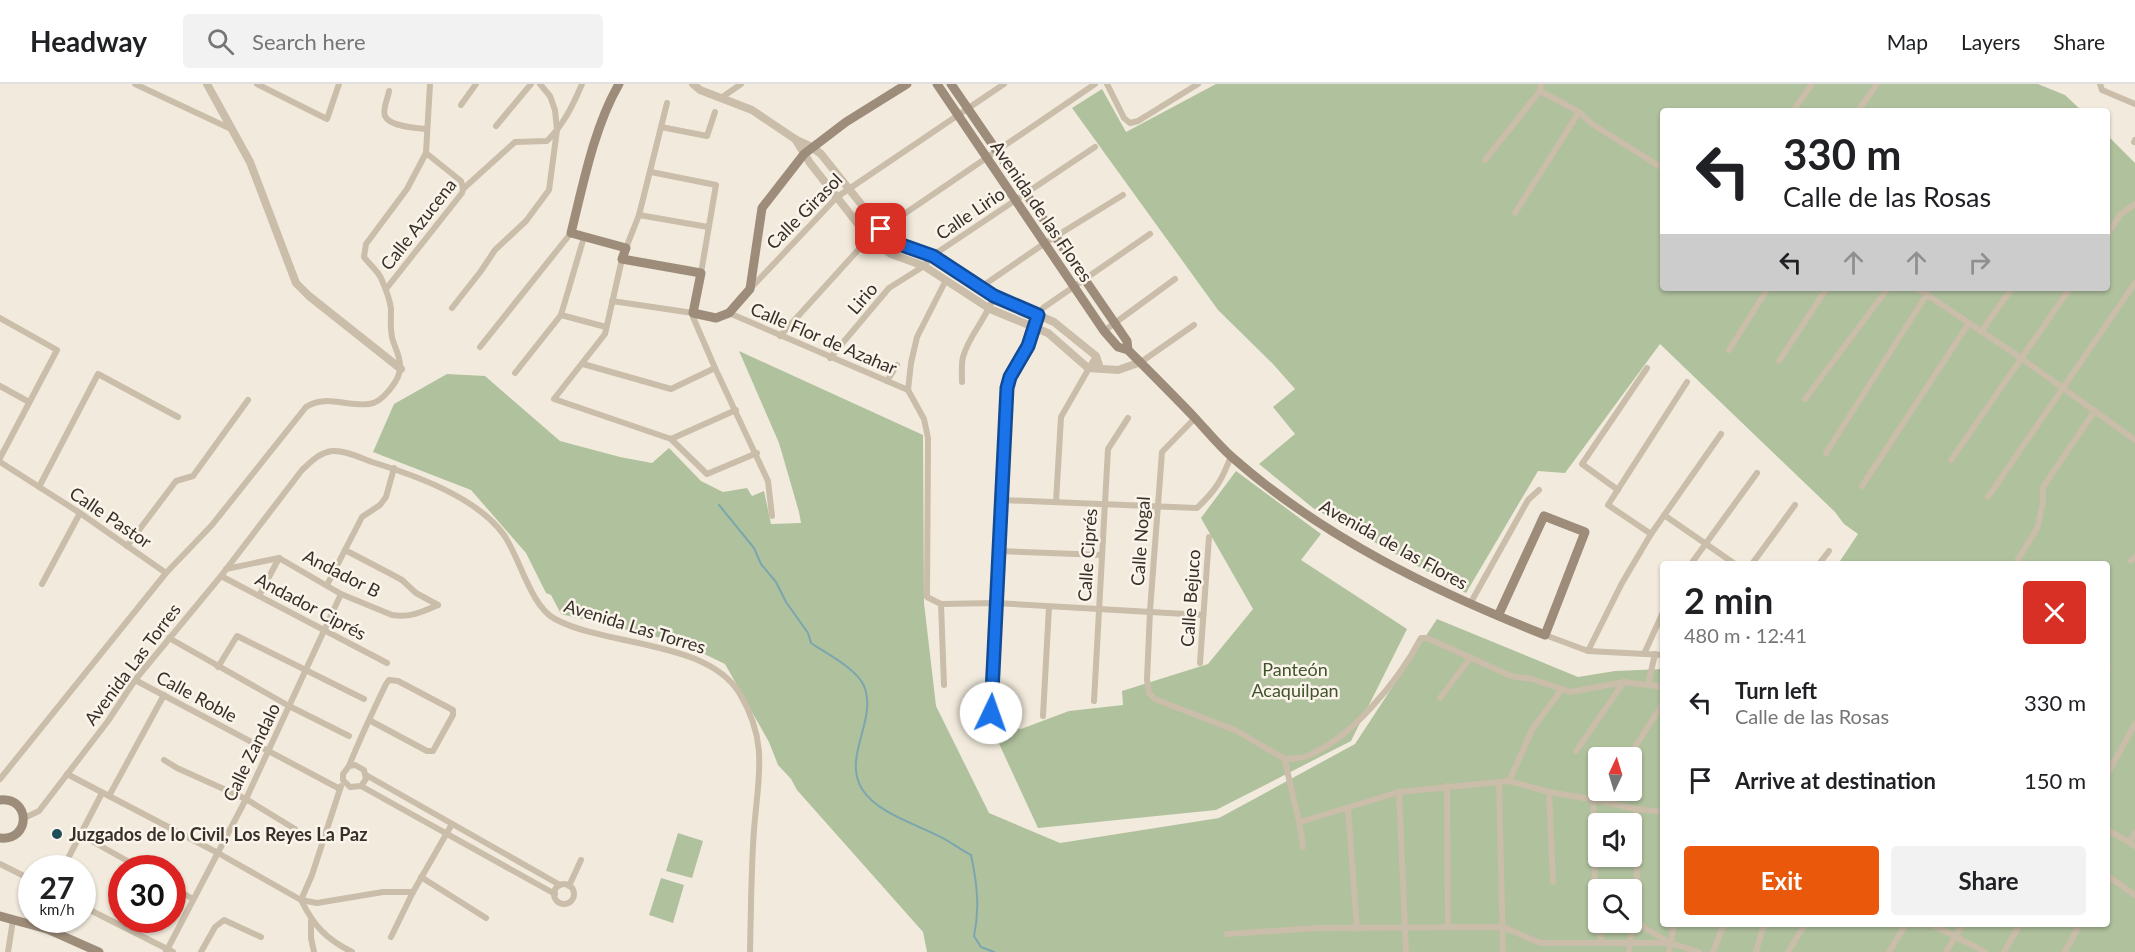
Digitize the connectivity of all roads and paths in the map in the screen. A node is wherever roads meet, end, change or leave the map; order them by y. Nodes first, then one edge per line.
1 (135, 84) edge
2 (207, 84) edge
3 (257, 84) edge
4 (339, 84) edge
5 (430, 84) edge
6 (476, 84) edge
7 (531, 84) edge
8 (540, 84) edge
9 (582, 84) edge
10 (619, 84) edge
11 (693, 84) edge
12 (741, 84) edge
13 (907, 84) edge
14 (937, 84) edge
15 (951, 84) edge
16 (1004, 84) edge
17 (1095, 84) edge
18 (1107, 84) edge
19 (1198, 84) edge
20 (1812, 84) edge
21 (1877, 84) edge
22 (2099, 85) edge
23 (1540, 87) edge
24 (389, 91) dead end
25 (721, 98) junction
26 (667, 103) dead end
27 (2135, 104) edge
28 (460, 105) dead end
29 (1795, 108) edge
30 (1860, 108) edge
31 (968, 109) junction
32 (715, 112) dead end
33 (1579, 112) junction
34 (957, 115) junction
35 (496, 126) dead end
36 (661, 127) junction
37 (229, 128) junction
38 (428, 129) junction
39 (557, 130) junction
40 (795, 138) junction
41 (812, 147) junction
42 (1095, 147) dead end
43 (998, 150) junction
44 (426, 153) junction
45 (804, 154) junction
46 (986, 158) junction
47 (1485, 160) dead end
48 (1660, 166) edge
49 (651, 172) junction
50 (463, 189) junction
51 (847, 189) junction
52 (1025, 194) junction
53 (1123, 195) dead end
54 (837, 197) junction
55 (1014, 201) junction
56 (2135, 204) edge
57 (1515, 213) dead end
58 (639, 215) junction
59 (708, 227) junction
60 (881, 229) junction
61 (2110, 230) edge
62 (571, 233) junction
63 (1150, 234) dead end
64 (584, 237) junction
65 (1054, 237) junction
66 (869, 238) junction
67 (1045, 243) junction
68 (626, 248) junction
69 (933, 256) junction
70 (622, 259) junction
71 (924, 266) junction
72 (700, 273) junction
73 (1175, 279) dead end
74 (946, 280) junction
75 (1084, 280) junction
76 (2135, 283) edge
77 (981, 287) junction
78 (1074, 287) junction
79 (750, 289) junction
80 (386, 290) junction
81 (1766, 291) edge
82 (1825, 291) edge
83 (1886, 291) edge
84 (1922, 291) edge
85 (2010, 291) edge
86 (2068, 291) edge
87 (1927, 294) junction
88 (994, 296) junction
89 (612, 301) junction
90 (452, 308) dead end
91 (990, 309) junction
92 (693, 313) junction
93 (729, 313) junction
94 (561, 315) junction
95 (1038, 315) junction
96 (0, 318) edge
97 (1114, 323) junction
98 (1969, 323) junction
99 (1194, 325) dead end
100 (606, 327) junction
101 (1035, 327) junction
102 (1104, 331) junction
103 (1981, 332) junction
104 (780, 336) junction
105 (480, 347) dead end
106 (1128, 350) junction
107 (1729, 350) dead end
108 (1096, 356) junction
109 (830, 358) junction
110 (2021, 358) junction
111 (1779, 361) dead end
112 (1141, 362) junction
113 (583, 364) junction
114 (897, 365) dead end
115 (715, 368) junction
116 (1088, 368) junction
117 (1100, 368) junction
118 (1647, 368) dead end
119 (401, 369) junction
120 (515, 373) dead end
121 (887, 381) junction
122 (962, 382) dead end
123 (1687, 382) dead end
124 (0, 386) edge
125 (2062, 388) junction
126 (908, 390) junction
127 (1805, 399) dead end
128 (248, 400) dead end
129 (29, 402) junction
130 (736, 410) junction
131 (2094, 412) junction
132 (178, 417) dead end
133 (1128, 418) dead end
134 (1195, 418) junction
135 (1721, 434) dead end
136 (671, 439) junction
137 (2135, 440) edge
138 (756, 453) junction
139 (1826, 453) dead end
140 (1231, 456) junction
141 (0, 460) edge
142 (1951, 460) dead end
143 (394, 468) junction
144 (1757, 473) dead end
145 (1862, 486) dead end
146 (39, 487) junction
147 (1539, 490) dead end
148 (1618, 490) junction
149 (1988, 497) dead end
150 (1002, 500) junction
151 (1056, 502) junction
152 (1105, 505) junction
153 (1795, 505) dead end
154 (1157, 507) junction
155 (80, 513) junction
156 (1664, 515) junction
157 (772, 516) dead end
158 (1651, 534) junction
159 (1209, 537) dead end
160 (1705, 544) junction
161 (127, 546) junction
162 (345, 550) junction
163 (999, 551) junction
164 (1829, 551) dead end
165 (1102, 555) junction
166 (279, 558) junction
167 (2018, 559) dead end
168 (1693, 561) edge
169 (1730, 561) edge
170 (1754, 561) edge
171 (1821, 561) edge
172 (226, 570) junction
173 (166, 573) junction
174 (221, 576) junction
175 (42, 584) dead end
176 (327, 585) junction
177 (341, 594) junction
178 (259, 596) junction
179 (996, 603) junction
180 (941, 604) junction
181 (1470, 604) junction
182 (1049, 607) junction
183 (1098, 608) junction
184 (1150, 611) junction
185 (1203, 615) junction
186 (1498, 616) junction
187 (1660, 618) edge
188 (325, 630) junction
189 (1545, 635) junction
190 (169, 638) junction
191 (1588, 651) junction
192 (1644, 654) junction
193 (1655, 654) junction
194 (1660, 655) edge
195 (1472, 657) junction
196 (387, 663) dead end
197 (1200, 663) dead end
198 (218, 667) junction
199 (306, 670) junction
200 (135, 680) junction
201 (1624, 682) junction
202 (944, 685) dead end
203 (1648, 685) junction
204 (1660, 686) edge
205 (1562, 689) junction
206 (164, 695) junction
207 (1440, 698) dead end
208 (364, 699) dead end
209 (1094, 701) dead end
210 (289, 706) junction
211 (1660, 708) edge
212 (991, 713) dead end
213 (1043, 716) dead end
214 (369, 720) junction
215 (2135, 724) edge
216 (349, 736) dead end
217 (1635, 747) edge
218 (1576, 751) dead end
219 (268, 752) junction
220 (1285, 759) junction
221 (164, 760) dead end
222 (349, 766) junction
223 (2110, 769) edge
224 (67, 774) junction
225 (366, 775) junction
226 (0, 779) edge
227 (343, 780) junction
228 (1509, 781) junction
229 (1499, 782) junction
230 (361, 786) junction
231 (1447, 786) junction
232 (340, 789) junction
233 (1399, 792) junction
234 (1549, 792) junction
235 (102, 793) junction
236 (109, 796) junction
237 (1588, 798) edge
238 (246, 799) junction
239 (0, 800) edge
240 (1593, 801) edge
241 (1601, 801) edge
242 (1348, 808) junction
243 (1636, 809) junction
244 (1660, 812) edge
245 (24, 818) junction
246 (1300, 822) junction
247 (452, 824) junction
248 (296, 829) dead end
249 (2110, 831) edge
250 (446, 833) junction
251 (2135, 833) edge
252 (81, 835) junction
253 (10, 837) junction
254 (0, 838) edge
255 (2133, 844) edge
256 (1303, 847) dead end
257 (0, 848) edge
258 (218, 853) junction
259 (70, 855) edge
260 (117, 855) edge
261 (581, 860) dead end
262 (0, 864) edge
263 (18, 873) edge
264 (421, 877) junction
265 (2110, 877) edge
266 (1596, 879) edge
267 (1636, 879) edge
268 (1553, 882) dead end
269 (560, 885) junction
270 (570, 886) junction
271 (413, 892) junction
272 (555, 894) junction
273 (186, 895) edge
274 (2135, 895) edge
275 (193, 899) junction
276 (301, 900) junction
277 (96, 913) edge
278 (0, 916) edge
279 (486, 918) dead end
280 (13, 920) junction
281 (311, 921) junction
282 (1642, 925) edge
283 (1448, 926) junction
284 (1502, 927) junction
285 (1673, 927) edge
286 (1723, 927) edge
287 (1763, 927) edge
288 (1803, 927) edge
289 (1904, 927) edge
290 (1937, 927) edge
291 (1961, 927) edge
292 (2018, 927) edge
293 (2078, 927) edge
294 (1406, 928) junction
295 (1357, 929) junction
296 (1600, 933) edge
297 (1632, 933) edge
298 (1227, 934) dead end
299 (261, 937) dead end
300 (391, 937) dead end
301 (1955, 937) junction
302 (1601, 943) junction
303 (1631, 943) junction
304 (1670, 943) junction
305 (169, 951) edge
306 (8, 952) edge
307 (97, 952) edge
308 (201, 952) edge
309 (314, 952) edge
310 (352, 952) edge
311 (750, 952) edge
312 (1406, 952) edge
313 (1503, 952) edge
314 (1629, 952) edge
315 (1669, 952) edge
316 (1699, 952) edge
317 (1713, 952) edge
318 (1756, 952) edge
319 (1788, 952) edge
320 (1889, 952) edge
321 (1946, 952) edge
322 (1985, 952) edge
323 (2004, 952) edge
324 (2065, 952) edge

1 - 37 street
2 - 37 street
3 - 4 street
5 - 38 street
6 - 28 street
7 - 35 street
8 - 39 street
9 - 39 street
10 - 62 main road
11 - 25 street
12 - 25 street
13 - 41 main road
14 - 34 main road, Avenida de las Flores
15 - 31 main road, Avenida de las Flores
16 - 31 street, Calle Girasol
17 - 43 street
18 - 19 street
20 - 29 street
21 - 30 street
22 - 27 street
23 - 33 street
23 - 47 street
24 - 38 street
25 - 40 street
26 - 36 street
31 - 34 street, Calle Girasol
31 - 43 main road, Avenida de las Flores
32 - 36 street
33 - 48 street
33 - 57 street
34 - 46 main road, Avenida de las Flores
34 - 51 street, Calle Girasol
36 - 49 street
37 - 119 street
38 - 44 street
39 - 50 street, Calle Azucena
39 - 90 street
40 - 41 street
40 - 45 street
41 - 45 main road
41 - 51 street
42 - 52 street, Calle Lirio
43 - 46 street
43 - 52 main road, Avenida de las Flores
44 - 50 street
44 - 80 street
45 - 54 street
45 - 79 main road
46 - 55 main road, Avenida de las Flores
46 - 60 street
49 - 58 street
49 - 59 street
50 - 80 street, Calle Azucena
51 - 54 street, Calle Girasol
51 - 60 street
52 - 55 street, Calle Lirio
52 - 65 main road, Avenida de las Flores
53 - 65 street
54 - 66 street
54 - 79 street, Calle Girasol
55 - 67 main road, Avenida de las Flores
55 - 69 street, Calle Lirio
56 - 61 street
58 - 59 street
58 - 68 street
59 - 72 street
60 - 66 street
60 - 69 street
62 - 64 main road
62 - 105 street
63 - 75 street
64 - 68 main road
64 - 94 street
65 - 67 street
65 - 75 main road, Avenida de las Flores
66 - 71 street
66 - 104 street
67 - 77 street
67 - 78 main road, Avenida de las Flores
68 - 70 main road
69 - 71 street, Calle Lirio
69 - 77 street
70 - 72 main road
70 - 89 street
71 - 74 street
71 - 109 street, Lirio
72 - 92 main road
73 - 97 street
74 - 91 street
74 - 126 street
75 - 78 street
75 - 97 main road, Avenida de las Flores
76 - 125 street
77 - 88 street
78 - 95 street
78 - 102 main road, Avenida de las Flores
79 - 93 main road, Calle Girasol
80 - 119 street, Calle Azucena
81 - 107 street
82 - 111 street
83 - 127 street
84 - 87 street
85 - 103 street
86 - 110 street
87 - 98 street
87 - 139 street
88 - 91 street
88 - 95 street
89 - 92 street
89 - 100 street
91 - 101 street
91 - 122 street
92 - 93 main road
92 - 115 street
93 - 104 street, Calle Flor de Azahar
94 - 100 street
94 - 120 street
95 - 101 street
95 - 108 street
96 - 129 street
97 - 102 street
97 - 106 main road, Avenida de las Flores
98 - 103 street
98 - 145 street
99 - 112 street
100 - 113 street
101 - 116 street
101 - 150 street
102 - 106 main road, Avenida de las Flores
103 - 110 street
104 - 109 street, Calle Flor de Azahar
106 - 112 main road, Avenida de las Flores
108 - 116 street
108 - 117 street
109 - 121 street, Calle Flor de Azahar
110 - 125 street
110 - 142 street
112 - 117 street
112 - 134 main road, Avenida de las Flores
113 - 115 street
113 - 136 street
114 - 121 street
115 - 130 street
116 - 117 street
116 - 151 street
118 - 148 street
119 - 173 street, Avenida Las Torres
121 - 126 street, Calle Flor de Azahar
123 - 148 street
124 - 129 street
125 - 131 street
125 - 149 street
126 - 180 street
128 - 161 street
129 - 141 street
130 - 136 street
130 - 138 street
131 - 137 street
131 - 167 street
132 - 146 street
133 - 152 street, Calle Ciprés
134 - 140 main road, Avenida de las Flores
134 - 154 street, Calle Nogal
135 - 156 street
136 - 138 street
138 - 157 street
140 - 154 street
140 - 181 main road, Avenida de las Flores
141 - 146 street, Calle Pastor
143 - 162 street
143 - 172 street, Avenida Las Torres
143 - 311 street, Avenida Las Torres
144 - 160 street
146 - 155 street, Calle Pastor
147 - 181 street
148 - 158 street
150 - 151 street
150 - 163 street
151 - 152 street
152 - 154 street
152 - 165 street, Calle Ciprés
153 - 170 street
154 - 184 street, Calle Nogal
155 - 161 street, Calle Pastor
155 - 175 street
156 - 158 street
156 - 160 street
158 - 191 street
159 - 185 street, Calle Bejuco
160 - 168 street
160 - 169 street
161 - 173 street, Calle Pastor
162 - 176 street
162 - 177 street, Andador B
163 - 165 street
163 - 179 street
164 - 171 street
165 - 183 street, Calle Ciprés
166 - 172 street
166 - 176 street, Andador B
166 - 178 street
172 - 174 street, Avenida Las Torres
173 - 226 street, Avenida Las Torres
174 - 178 street, Andador Ciprés
174 - 190 street, Avenida Las Torres
176 - 177 street, Andador B
177 - 188 street, Calle Zandalo
178 - 188 street, Andador Ciprés
179 - 180 street
179 - 182 street
179 - 212 street
180 - 202 street
181 - 186 main road, Avenida de las Flores
182 - 183 street
182 - 213 street
183 - 184 street
183 - 209 street, Calle Ciprés
184 - 185 street
184 - 220 street, Calle Nogal
185 - 197 street, Calle Bejuco
186 - 189 main road, Avenida de las Flores
186 - 189 main road
187 - 192 street
188 - 196 street, Andador Ciprés
188 - 199 street, Calle Zandalo
189 - 191 street, Avenida de las Flores
190 - 198 street
190 - 200 street, Avenida Las Torres
191 - 192 street, Avenida de las Flores
192 - 193 street, Avenida de las Flores
193 - 194 street, Avenida de las Flores
193 - 203 street
195 - 205 street
195 - 207 street
195 - 220 street
198 - 199 street
198 - 210 street
199 - 208 street
199 - 210 street, Calle Zandalo
200 - 206 street, Calle Roble
200 - 224 street, Avenida Las Torres
201 - 203 street
201 - 205 street
201 - 218 street
203 - 204 street
205 - 228 street
206 - 219 street, Calle Roble
206 - 236 street
210 - 216 street
210 - 219 street, Calle Zandalo
211 - 217 street
214 - 214 street
214 - 222 street
215 - 223 street
219 - 232 street, Calle Roble
219 - 238 street, Calle Zandalo
220 - 246 street
221 - 238 street
222 - 225 street
222 - 227 street
224 - 235 street
224 - 245 street, Avenida Las Torres
225 - 230 street
225 - 247 street
227 - 230 street
227 - 232 street
228 - 229 street
228 - 234 street
229 - 231 street
229 - 284 street
230 - 250 street
231 - 233 street
231 - 283 street
232 - 276 street
233 - 242 street
233 - 294 street
234 - 237 street
234 - 268 street
235 - 236 street
235 - 252 street
236 - 258 street
238 - 248 street
238 - 258 street, Calle Zandalo
239 - 245 main road
240 - 266 street
241 - 243 street
242 - 246 street
242 - 295 street
243 - 244 street
243 - 267 street
245 - 253 main road
246 - 256 street
247 - 250 street
247 - 269 street
249 - 255 street
250 - 264 street
250 - 272 street
251 - 255 street
252 - 259 street
252 - 260 street
253 - 254 main road
253 - 257 main road
258 - 275 street, Calle Zandalo
258 - 276 street
261 - 270 street
262 - 263 street
264 - 271 street
264 - 279 street
265 - 274 street
269 - 270 street
269 - 272 street
270 - 272 street
271 - 276 street
271 - 300 street
273 - 275 street
275 - 305 street, Calle Zandalo
276 - 281 street
277 - 305 street
278 - 280 main road
280 - 306 street
280 - 307 main road
281 - 309 street
281 - 310 street
282 - 304 street
283 - 284 street
283 - 294 street
284 - 302 street
284 - 313 street
285 - 304 street
286 - 317 street
287 - 318 street
288 - 319 street
289 - 320 street
290 - 301 street
291 - 301 street
292 - 323 street
293 - 324 street
294 - 295 street
294 - 312 street
295 - 298 street
296 - 302 street
297 - 303 street
299 - 308 street
301 - 321 street
301 - 322 street
302 - 303 street
303 - 304 street
303 - 314 street
304 - 315 street
304 - 316 street

